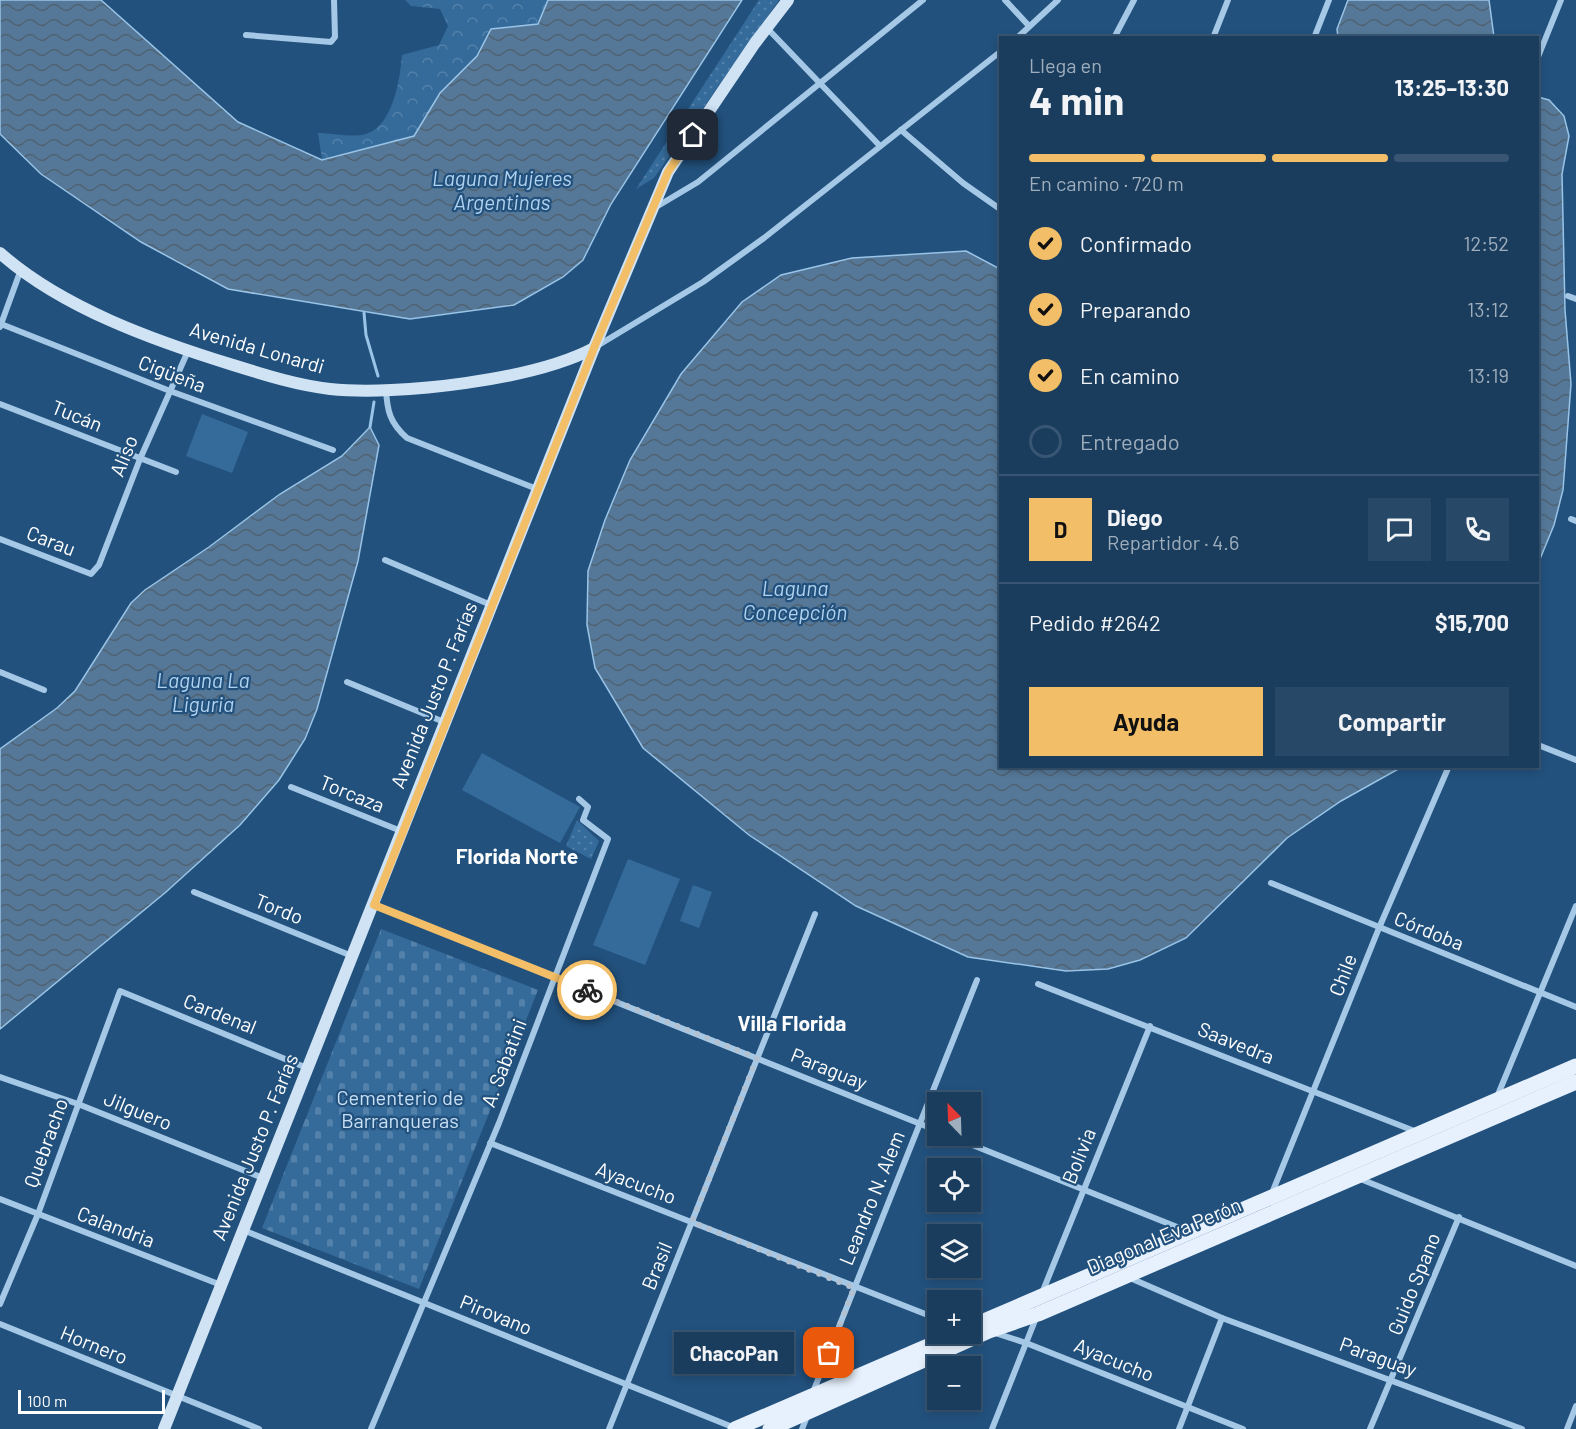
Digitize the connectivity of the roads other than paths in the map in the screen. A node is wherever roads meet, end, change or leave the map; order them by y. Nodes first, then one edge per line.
1 (334, 0) edge
2 (788, 0) edge
3 (923, 0) edge
4 (1005, 0) edge
5 (1058, 0) edge
6 (1134, 0) edge
7 (1228, 0) edge
8 (1327, 0) edge
9 (1561, 0) edge
10 (1029, 26) junction
11 (766, 28) junction
12 (246, 35) dead end
13 (1019, 36) edge
14 (1115, 36) edge
15 (1214, 36) edge
16 (1315, 36) edge
17 (999, 53) edge
18 (1539, 55) edge
19 (819, 84) junction
20 (901, 130) junction
21 (880, 146) junction
22 (653, 208) junction
23 (999, 208) edge
24 (0, 253) edge
25 (21, 272) junction
26 (1568, 296) dead end
27 (1576, 299) edge
28 (1, 325) edge
29 (594, 348) junction
30 (188, 351) junction
31 (386, 388) junction
32 (170, 391) junction
33 (0, 404) edge
34 (333, 450) dead end
35 (140, 459) junction
36 (176, 472) dead end
37 (537, 489) junction
38 (0, 539) edge
39 (384, 560) dead end
40 (91, 574) joint
41 (491, 605) junction
42 (0, 672) edge
43 (347, 681) dead end
44 (44, 690) dead end
45 (444, 723) junction
46 (1539, 745) edge
47 (1576, 760) edge
48 (1448, 768) edge
49 (291, 787) dead end
50 (579, 799) dead end
51 (401, 831) junction
52 (1271, 883) dead end
53 (194, 892) dead end
54 (374, 905) junction
55 (1576, 906) edge
56 (815, 914) dead end
57 (1379, 928) junction
58 (352, 956) junction
59 (554, 977) junction
60 (977, 980) dead end
61 (1038, 984) dead end
62 (120, 991) joint
63 (1540, 993) junction
64 (1576, 1007) edge
65 (1149, 1026) junction
66 (757, 1058) junction
67 (1576, 1066) edge
68 (307, 1068) junction
69 (0, 1077) edge
70 (1576, 1082) edge
71 (1315, 1092) junction
72 (1496, 1100) junction
73 (78, 1104) junction
74 (919, 1124) junction
75 (927, 1127) edge
76 (1420, 1134) junction
77 (490, 1143) junction
78 (975, 1146) edge
79 (1355, 1177) junction
80 (263, 1178) junction
81 (1084, 1189) junction
82 (1270, 1197) junction
83 (0, 1198) edge
84 (38, 1214) junction
85 (1459, 1217) junction
86 (692, 1222) junction
87 (243, 1230) junction
88 (1191, 1232) junction
89 (1576, 1266) edge
90 (1124, 1276) junction
91 (221, 1285) junction
92 (854, 1288) junction
93 (1040, 1298) junction
94 (0, 1304) edge
95 (423, 1304) junction
96 (1038, 1314) junction
97 (927, 1315) edge
98 (1222, 1318) junction
99 (981, 1323) edge
100 (0, 1324) edge
101 (981, 1330) edge
102 (989, 1331) junction
103 (1026, 1343) junction
104 (933, 1344) edge
105 (1391, 1380) junction
106 (626, 1386) junction
107 (176, 1396) junction
108 (812, 1396) junction
109 (1188, 1406) junction
110 (1576, 1406) edge
111 (809, 1412) junction
112 (164, 1429) edge
113 (259, 1429) edge
114 (371, 1429) edge
115 (609, 1429) edge
116 (736, 1429) edge
117 (770, 1429) edge
118 (802, 1429) edge
119 (992, 1429) edge
120 (1179, 1429) edge
121 (1243, 1429) edge
122 (1370, 1429) edge
123 (1522, 1429) edge
124 (1567, 1429) edge

1 - 12 street
2 - 11 street, Avenida Justo P. Farías
3 - 19 street
4 - 10 street
5 - 10 street
6 - 14 street
7 - 15 street
8 - 16 street
9 - 18 street
10 - 13 street
11 - 19 street
11 - 22 street, Avenida Justo P. Farías
17 - 20 street
19 - 21 street
19 - 22 street
20 - 21 street
20 - 23 street
21 - 29 street
22 - 29 street, Avenida Justo P. Farías
24 - 25 street, Avenida Lonardi
25 - 28 street
25 - 30 street, Avenida Lonardi
26 - 27 street
28 - 32 street, Cigüeña
29 - 31 street, Avenida Lonardi
29 - 37 street, Avenida Justo P. Farías
30 - 31 street, Avenida Lonardi
30 - 32 street, Aliso
31 - 37 street
32 - 34 street, Cigüeña
32 - 35 street, Aliso
33 - 35 street, Tucán
35 - 36 street, Tucán
35 - 40 street, Aliso
37 - 41 street, Avenida Justo P. Farías
38 - 40 street, Carau
39 - 41 street
41 - 45 street, Avenida Justo P. Farías
42 - 44 street
43 - 45 street
45 - 51 street, Avenida Justo P. Farías
46 - 47 street
48 - 57 street, Chile
49 - 51 street, Torcaza
50 - 59 street, A. Sabatini
51 - 54 street, Avenida Justo P. Farías
52 - 57 street, Córdoba
53 - 58 street, Tordo
54 - 58 street, Avenida Justo P. Farías
54 - 59 street, Paraguay
55 - 63 street
56 - 66 street, Brasil
57 - 63 street, Córdoba
57 - 71 street, Chile
58 - 68 street, Avenida Justo P. Farías
59 - 66 street, Paraguay
59 - 77 street, A. Sabatini
60 - 74 street, Leandro N. Alem
61 - 65 street, Saavedra
62 - 68 street, Cardenal
62 - 73 street, Quebracho
63 - 64 street, Córdoba
63 - 72 street
65 - 71 street, Saavedra
65 - 81 street, Bolivia
66 - 74 street, Paraguay
66 - 86 street, Brasil
67 - 72 main road, Diagonal Eva Perón
68 - 80 street, Avenida Justo P. Farías
69 - 73 street, Jilguero
70 - 79 main road, Diagonal Eva Perón
71 - 76 street, Saavedra
71 - 82 street, Chile
72 - 76 main road, Diagonal Eva Perón
73 - 80 street, Jilguero
73 - 84 street, Quebracho
74 - 75 street, Paraguay
74 - 92 street, Leandro N. Alem
76 - 82 main road, Diagonal Eva Perón
77 - 86 street, Ayacucho
77 - 95 street, A. Sabatini
78 - 81 street
79 - 85 street
79 - 90 main road, Diagonal Eva Perón
80 - 87 street, Avenida Justo P. Farías
81 - 88 street
81 - 93 street, Bolivia
82 - 88 main road, Diagonal Eva Perón
83 - 84 street, Calandria
84 - 91 street, Calandria
84 - 94 street, Quebracho
85 - 89 street
85 - 105 street, Guido Spano
86 - 92 street, Ayacucho
86 - 106 street, Brasil
87 - 91 street, Avenida Justo P. Farías
87 - 95 street, Pirovano
88 - 93 main road, Diagonal Eva Perón
90 - 96 main road, Diagonal Eva Perón
90 - 98 street, Paraguay
91 - 107 street, Avenida Justo P. Farías
92 - 97 street, Ayacucho
92 - 108 street, Leandro N. Alem
93 - 99 main road, Diagonal Eva Perón
95 - 106 street, Pirovano
95 - 114 street, A. Sabatini
96 - 102 main road, Diagonal Eva Perón
96 - 103 street
98 - 105 street, Paraguay
98 - 109 street
100 - 107 street, Hornero
101 - 102 street, Ayacucho
102 - 103 street, Ayacucho
102 - 111 main road, Diagonal Eva Perón
103 - 109 street, Ayacucho
103 - 119 street
104 - 108 main road
105 - 122 street, Guido Spano
105 - 123 street, Paraguay
106 - 115 street, Brasil
106 - 116 street, Pirovano
107 - 112 street, Avenida Justo P. Farías
107 - 113 street, Hornero
108 - 111 street, Leandro N. Alem
108 - 116 main road
109 - 120 street
109 - 121 street, Ayacucho
110 - 124 street
111 - 117 main road, Diagonal Eva Perón
111 - 118 street, Leandro N. Alem

